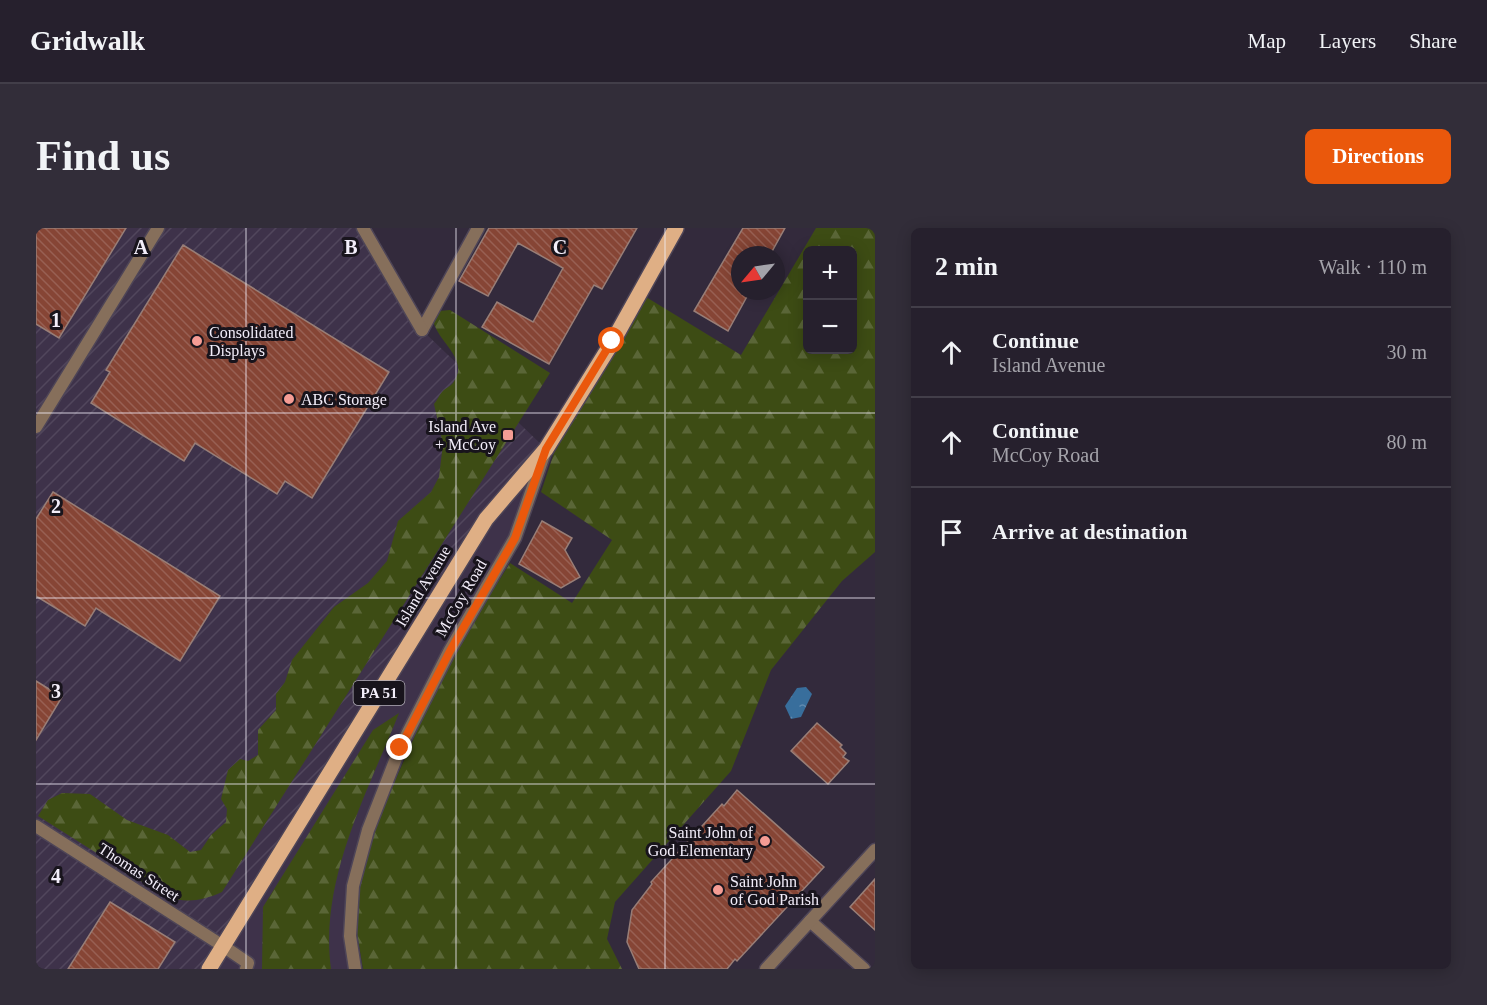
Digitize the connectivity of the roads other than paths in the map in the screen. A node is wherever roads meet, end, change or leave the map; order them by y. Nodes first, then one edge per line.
1 (158, 228) edge
2 (363, 228) edge
3 (478, 228) edge
4 (676, 228) edge
5 (36, 427) edge
6 (546, 449) junction
7 (36, 826) edge
8 (875, 850) edge
9 (810, 921) junction
10 (223, 946) junction
11 (209, 969) edge
12 (246, 969) edge
13 (355, 969) edge
14 (766, 969) edge
15 (864, 969) edge

1 - 5 street
2 - 3 street
4 - 6 main road, Island Avenue / PA 51
6 - 10 main road, Island Avenue / PA 51
6 - 13 street, McCoy Road
7 - 10 street, Thomas Street
8 - 9 street
9 - 14 street
9 - 15 street
10 - 11 main road, Island Avenue / PA 51
10 - 12 street, Thomas Street

